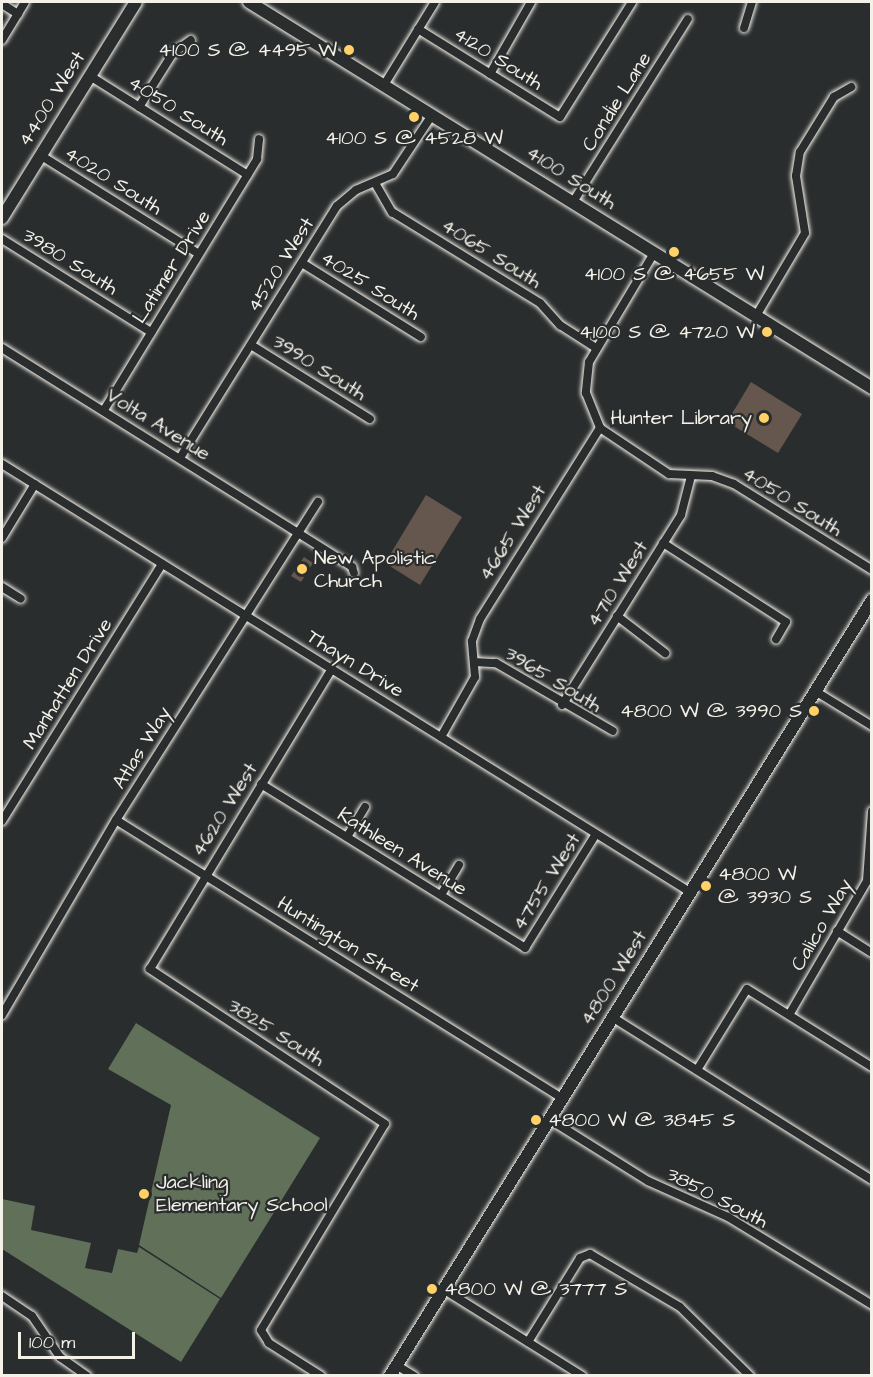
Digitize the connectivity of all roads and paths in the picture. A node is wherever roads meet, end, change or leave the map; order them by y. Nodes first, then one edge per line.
1 (25, 2) edge
2 (136, 2) edge
3 (249, 2) edge
4 (435, 2) edge
5 (531, 2) edge
6 (632, 2) edge
7 (752, 2) edge
8 (2, 4) edge
9 (18, 14) junction
10 (688, 19) dead end
11 (744, 28) dead end
12 (418, 29) junction
13 (2, 40) edge
14 (191, 40) dead end
15 (490, 74) junction
16 (90, 76) junction
17 (384, 85) junction
18 (851, 87) dead end
19 (140, 107) junction
20 (432, 115) junction
21 (259, 139) dead end
22 (40, 155) junction
23 (248, 175) junction
24 (375, 183) junction
25 (573, 202) junction
26 (2, 218) edge
27 (2, 239) edge
28 (654, 253) junction
29 (200, 254) junction
30 (302, 263) junction
31 (756, 316) junction
32 (152, 332) junction
33 (421, 337) dead end
34 (251, 345) junction
35 (2, 348) edge
36 (596, 348) junction
37 (872, 388) edge
38 (104, 410) junction
39 (370, 419) dead end
40 (600, 428) junction
41 (180, 458) junction
42 (2, 464) edge
43 (690, 476) junction
44 (35, 484) junction
45 (318, 502) dead end
46 (296, 532) junction
47 (2, 538) edge
48 (663, 543) junction
49 (162, 564) junction
50 (872, 570) edge
51 (354, 573) dead end
52 (2, 587) edge
53 (21, 599) dead end
54 (872, 600) edge
55 (244, 615) junction
56 (618, 616) junction
57 (866, 620) edge
58 (776, 639) dead end
59 (665, 653) dead end
60 (474, 662) junction
61 (332, 669) junction
62 (815, 691) junction
63 (562, 705) junction
64 (872, 726) edge
65 (614, 731) dead end
66 (441, 737) junction
67 (261, 784) junction
68 (365, 807) dead end
69 (872, 811) edge
70 (116, 820) junction
71 (2, 821) edge
72 (596, 834) junction
73 (347, 837) junction
74 (871, 859) edge
75 (459, 865) dead end
76 (204, 875) junction
77 (690, 892) junction
78 (441, 896) junction
79 (837, 931) junction
80 (525, 948) joint
81 (872, 953) edge
82 (150, 969) joint
83 (2, 1015) edge
84 (789, 1015) junction
85 (612, 1017) junction
86 (872, 1067) edge
87 (697, 1070) junction
88 (562, 1098) junction
89 (549, 1119) junction
90 (872, 1180) edge
91 (443, 1289) junction
92 (2, 1296) edge
93 (872, 1305) edge
94 (528, 1342) junction
95 (393, 1370) edge
96 (87, 1376) edge
97 (321, 1376) edge
98 (414, 1376) edge
99 (582, 1376) edge
100 (750, 1376) edge

1 - 9 street
2 - 16 main road, 4400 West
3 - 17 main road, 4100 South
4 - 12 street
5 - 15 street
6 - 15 street, 4120 South
7 - 11 street
8 - 9 street
9 - 13 street
10 - 25 street, Condie Lane
12 - 15 street, 4120 South
12 - 17 street
14 - 19 street
16 - 19 street, 4050 South
16 - 22 main road, 4400 West
17 - 20 main road, 4100 South
18 - 31 street
19 - 23 street, 4050 South
20 - 24 street, 4520 West
20 - 25 main road, 4100 South
21 - 23 street, Latimer Drive
22 - 26 main road, 4400 West
22 - 29 street, 4020 South
23 - 29 street, Latimer Drive
24 - 30 street, 4520 West
24 - 36 street, 4065 South
25 - 28 main road, 4100 South
27 - 32 street, 3980 South
28 - 31 main road, 4100 South
28 - 36 street
29 - 32 street, Latimer Drive
30 - 33 street, 4025 South
30 - 34 street, 4520 West
31 - 37 main road, 4100 South
32 - 38 street, Latimer Drive
34 - 39 street, 3990 South
34 - 41 street, 4520 West
35 - 38 street, Volta Avenue
36 - 40 street
38 - 41 street, Volta Avenue
40 - 43 street, 4050 South
40 - 60 street, 4665 West
41 - 46 street, Volta Avenue
42 - 44 street, Thayn Drive
43 - 48 street, 4710 West
43 - 50 street, 4050 South
44 - 47 street
44 - 49 street, Thayn Drive
45 - 46 street, Atlas Way
46 - 51 street, Volta Avenue
46 - 55 street, Atlas Way
48 - 56 street, 4710 West
48 - 58 street
49 - 55 street, Thayn Drive
49 - 71 street, Manhatten Drive
52 - 53 street
54 - 57 main road, 4800 West
55 - 61 street, Thayn Drive
55 - 70 street, Atlas Way
56 - 59 street
56 - 63 street, 4710 West
57 - 62 main road, 4800 West
60 - 63 street, 3965 South
60 - 66 street, 4665 West
61 - 66 street, Thayn Drive
61 - 67 street, 4620 West
62 - 64 street
62 - 77 main road, 4800 West
63 - 65 street, 3965 South
66 - 72 street, Thayn Drive
67 - 73 street, Kathleen Avenue
67 - 76 street, 4620 West
68 - 73 street
69 - 74 street, Calico Way
70 - 76 street, Huntington Street
70 - 83 street, Atlas Way
72 - 77 street, Thayn Drive
72 - 80 street, 4755 West
73 - 78 street, Kathleen Avenue
74 - 79 street, Calico Way
75 - 78 street
76 - 82 street, 4620 West
76 - 88 street, Huntington Street
77 - 85 main road, 4800 West
78 - 80 street, Kathleen Avenue
79 - 81 street
79 - 84 street, Calico Way
82 - 97 street, 3825 South
84 - 86 street
84 - 87 street
85 - 87 street
85 - 88 main road, 4800 West
87 - 90 street
88 - 89 main road, 4800 West
89 - 91 main road, 4800 West
89 - 93 street, 3850 South
91 - 94 street
91 - 95 main road, 4800 West
92 - 96 street
94 - 99 street
94 - 100 street
95 - 98 street

